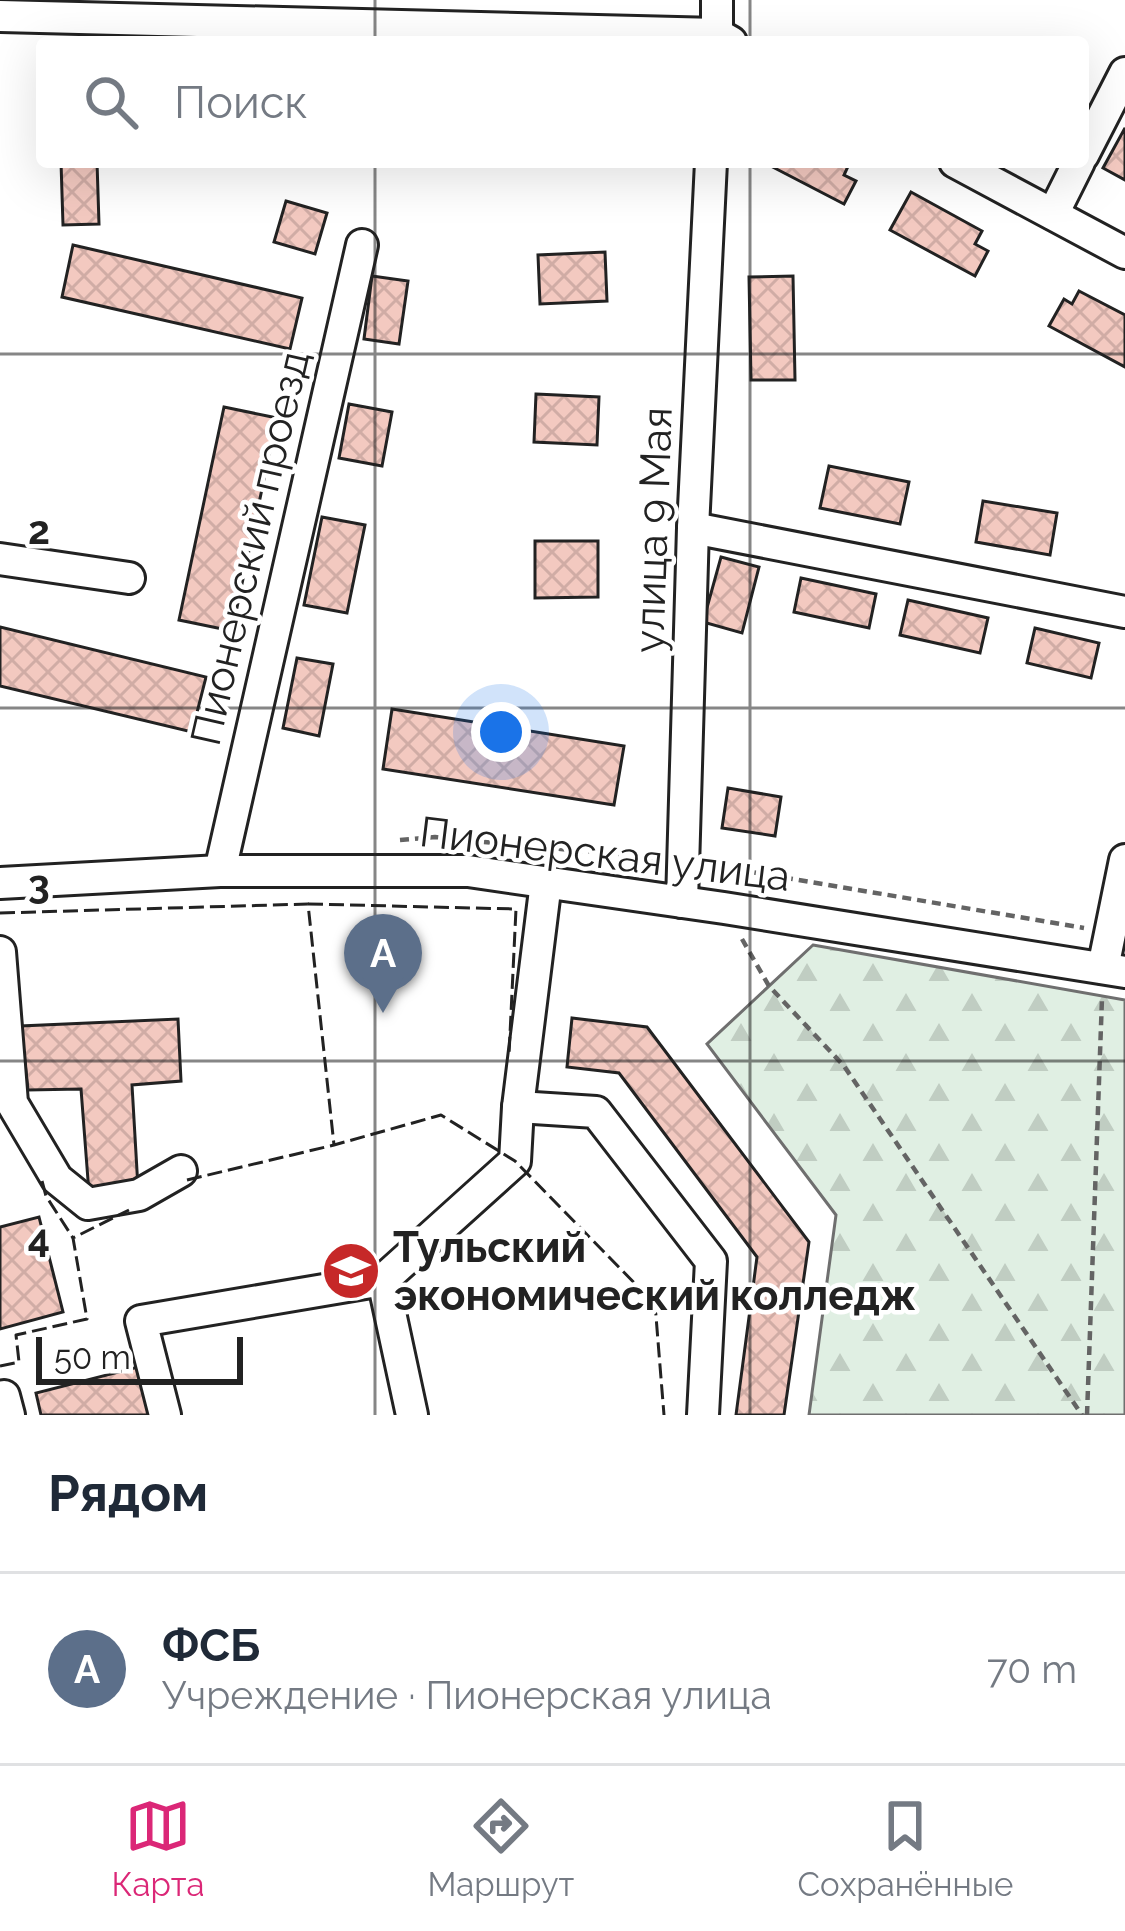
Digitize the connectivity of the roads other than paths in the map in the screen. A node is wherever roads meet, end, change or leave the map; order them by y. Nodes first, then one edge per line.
1 (717, 0) edge
2 (0, 16) edge
3 (602, 36) edge
4 (722, 36) edge
5 (1125, 73) edge
6 (1089, 143) edge
7 (711, 168) edge
8 (967, 168) edge
9 (1076, 168) edge
10 (1053, 214) junction
11 (362, 245) dead end
12 (1125, 253) edge
13 (693, 528) junction
14 (0, 559) edge
15 (129, 578) dead end
16 (1125, 612) edge
17 (1125, 860) edge
18 (220, 871) junction
19 (546, 882) junction
20 (0, 883) edge
21 (682, 902) junction
22 (0, 952) edge
23 (1114, 970) edge
24 (518, 1107) junction
25 (181, 1172) dead end
26 (383, 1280) junction
27 (165, 1415) edge
28 (412, 1415) edge
29 (703, 1415) edge

1 - 4 street
2 - 3 street
5 - 6 street
7 - 13 street, улица 9 Мая
8 - 10 street
9 - 10 street
10 - 12 street
11 - 18 street, Пионерский проезд
13 - 16 street
13 - 21 street, улица 9 Мая
14 - 15 street
17 - 23 street
18 - 19 street, Пионерская улица
18 - 20 street, Пионерская улица
19 - 21 street, Пионерская улица
19 - 24 street
21 - 23 street, Пионерская улица
22 - 25 street
24 - 26 street
24 - 29 street
26 - 27 street
26 - 28 street

